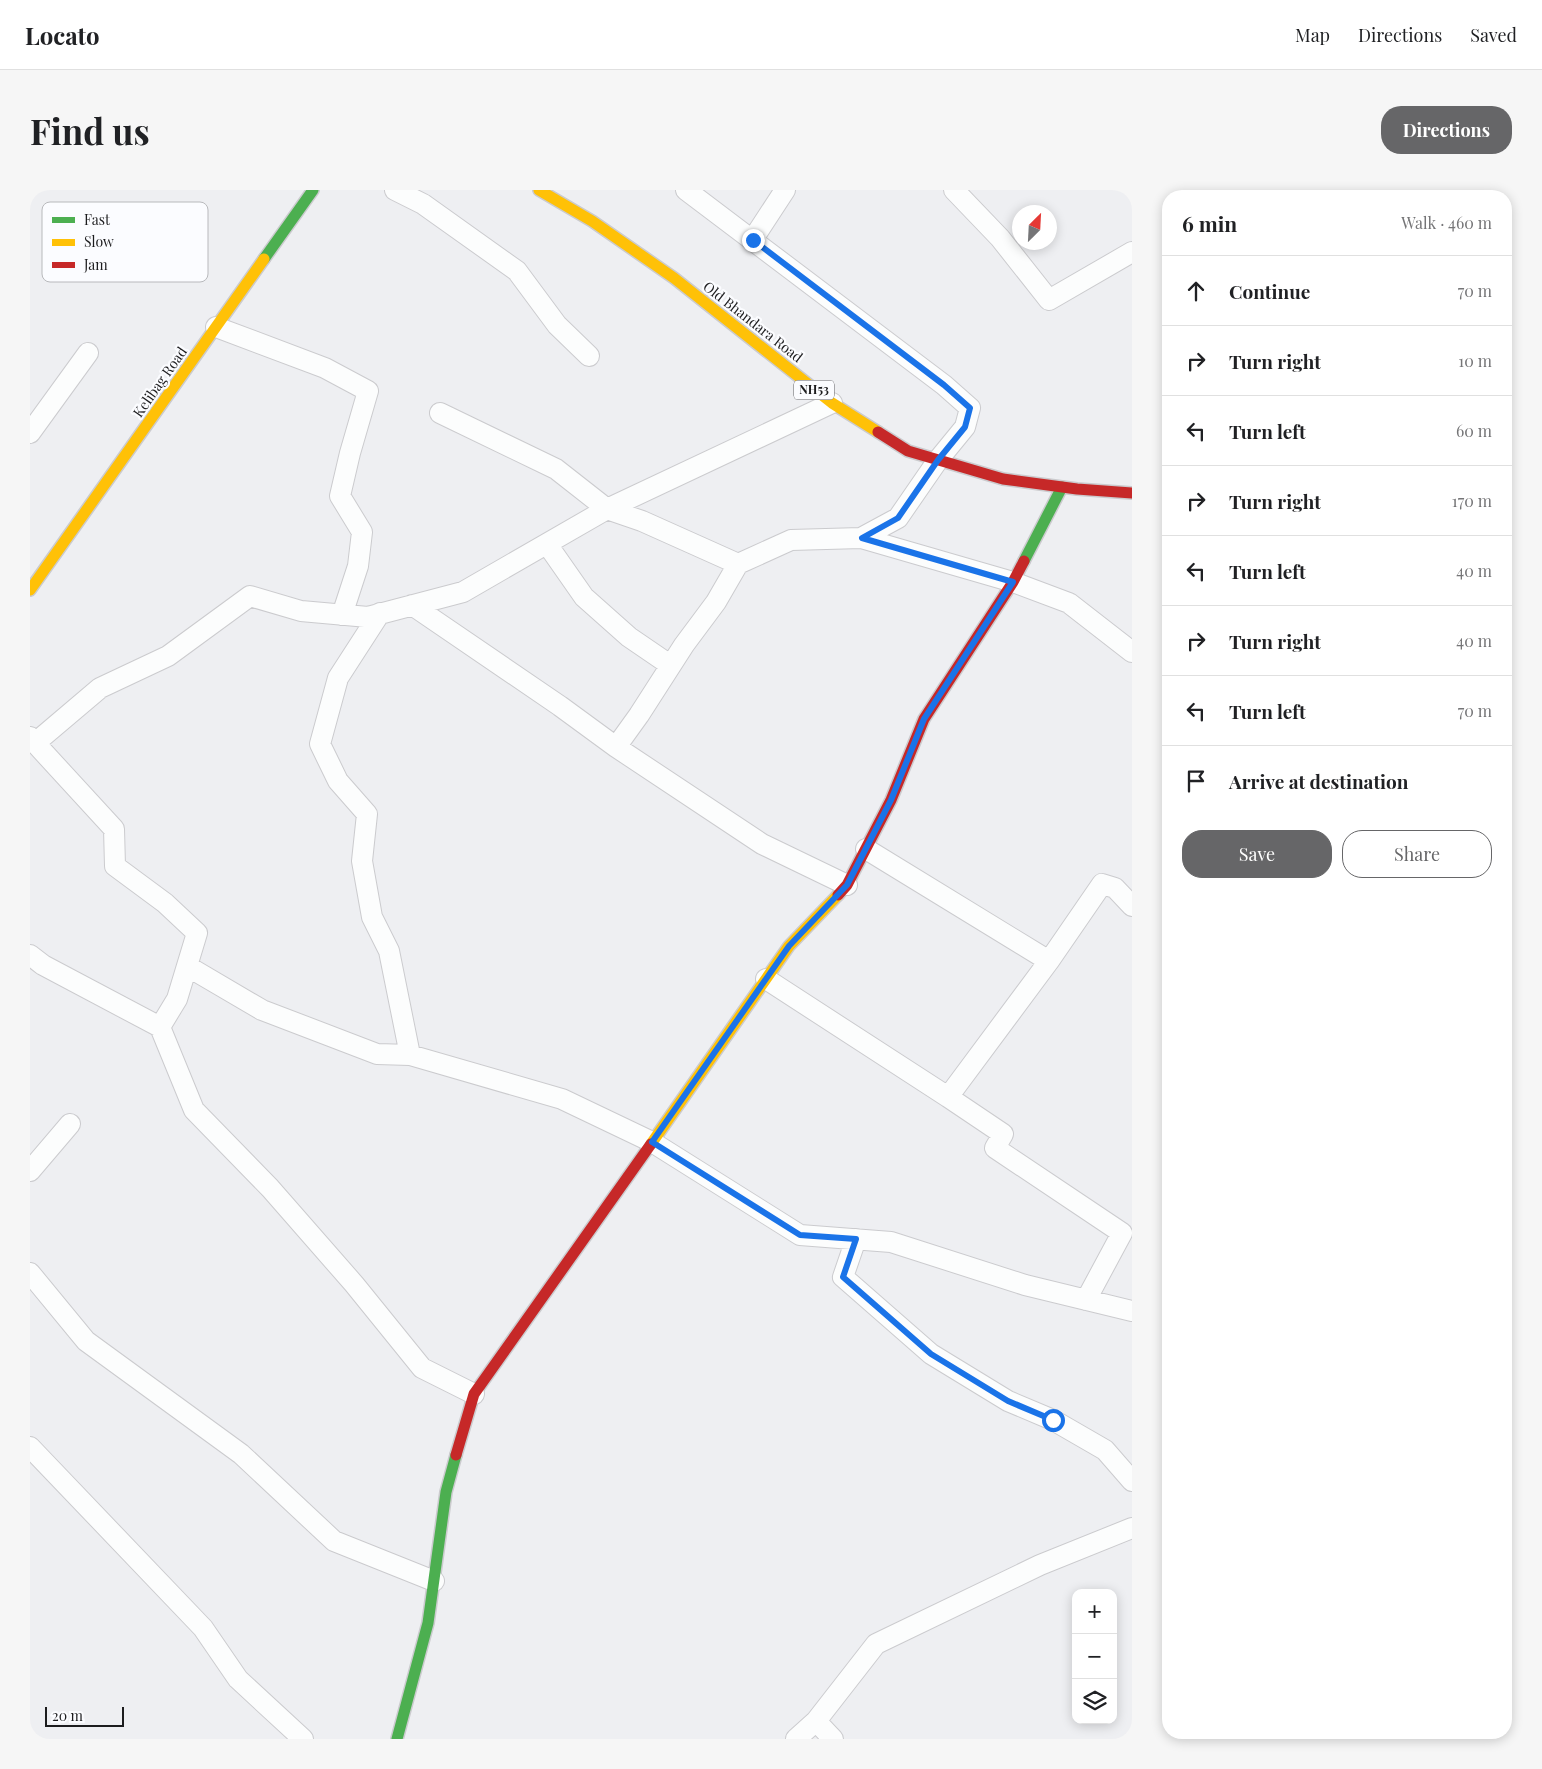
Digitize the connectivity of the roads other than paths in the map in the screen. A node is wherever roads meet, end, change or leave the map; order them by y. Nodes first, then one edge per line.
1 (313, 190) edge
2 (395, 190) edge
3 (539, 190) edge
4 (686, 190) edge
5 (785, 190) edge
6 (954, 190) edge
7 (753, 240) junction
8 (1132, 252) edge
9 (216, 327) junction
10 (88, 353) dead end
11 (589, 356) dead end
12 (832, 403) junction
13 (440, 413) dead end
14 (30, 433) edge
15 (938, 460) junction
16 (1062, 487) junction
17 (1131, 490) edge
18 (608, 509) junction
19 (862, 538) junction
20 (547, 544) junction
21 (738, 564) junction
22 (1013, 582) junction
23 (30, 590) edge
24 (412, 605) junction
25 (380, 613) junction
26 (342, 615) junction
27 (1132, 652) edge
28 (670, 665) junction
29 (33, 740) edge
30 (616, 748) junction
31 (866, 849) junction
32 (847, 885) junction
33 (1132, 906) edge
34 (30, 955) edge
35 (1049, 961) junction
36 (187, 966) junction
37 (766, 979) junction
38 (160, 1027) junction
39 (410, 1055) junction
40 (948, 1097) junction
41 (70, 1124) dead end
42 (652, 1142) junction
43 (30, 1171) edge
44 (856, 1239) junction
45 (30, 1273) edge
46 (1086, 1300) junction
47 (1132, 1311) edge
48 (474, 1394) junction
49 (30, 1447) edge
50 (1132, 1481) edge
51 (1132, 1528) edge
52 (434, 1581) junction
53 (816, 1721) junction
54 (303, 1739) edge
55 (397, 1739) edge
56 (796, 1739) edge
57 (833, 1739) edge

1 - 9 main road, Kelibag Road
2 - 11 street
3 - 12 main road, Old Bhandara Road / NH53
4 - 7 street
5 - 7 street
6 - 8 street
7 - 15 street
9 - 23 main road, Kelibag Road
9 - 26 street
10 - 14 street
12 - 15 main road, Old Bhandara Road / NH53
12 - 18 street
13 - 18 street
15 - 16 main road, Old Bhandara Road / NH53
15 - 19 street
16 - 17 main road, Old Bhandara Road / NH53
16 - 22 main road
18 - 20 street
18 - 21 street
19 - 21 street
19 - 22 street
20 - 24 street
20 - 28 street
21 - 28 street
22 - 27 street
22 - 31 main road
24 - 25 street
24 - 30 street
25 - 26 street
25 - 39 street
26 - 29 street
28 - 30 street
29 - 36 street
30 - 32 street
31 - 32 main road
31 - 35 street
32 - 37 main road
33 - 35 street
34 - 38 street
35 - 40 street
36 - 38 street
36 - 39 street
37 - 40 street
37 - 42 main road
38 - 48 street
39 - 42 street
40 - 46 street
41 - 43 street
42 - 44 street
42 - 48 main road
44 - 46 street
44 - 50 street
45 - 52 street
46 - 47 street
48 - 52 main road
49 - 54 street
51 - 53 street
52 - 55 main road
53 - 56 street
53 - 57 street

